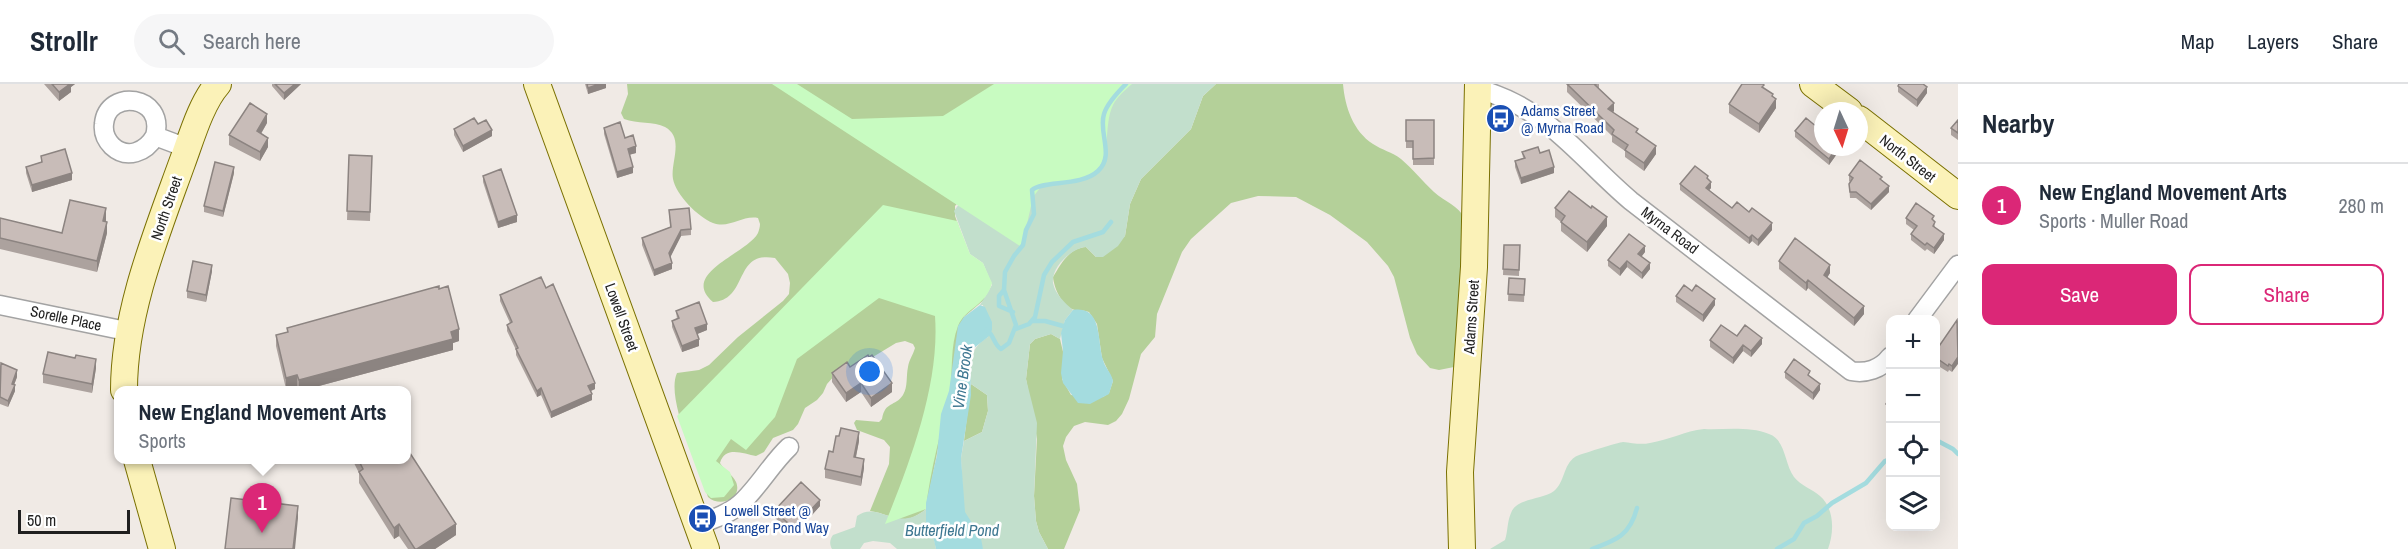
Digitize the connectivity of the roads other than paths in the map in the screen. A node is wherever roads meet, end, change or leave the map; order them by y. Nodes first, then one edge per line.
1 (218, 84) edge
2 (537, 84) edge
3 (1813, 84) edge
4 (1478, 86) edge
5 (1837, 102) edge
6 (1868, 126) edge
7 (155, 136) dead end
8 (188, 148) junction
9 (1958, 196) edge
10 (1958, 265) edge
11 (0, 305) edge
12 (1921, 315) edge
13 (130, 335) junction
14 (1886, 363) edge
15 (124, 386) edge
16 (789, 447) dead end
17 (138, 464) edge
18 (702, 537) edge
19 (162, 549) edge
20 (1462, 549) edge

1 - 8 main road, North Street
2 - 18 main road, Lowell Street
3 - 5 main road
4 - 14 street, Myrna Road
4 - 20 main road, Adams Street
6 - 9 main road, North Street
7 - 8 street
8 - 13 main road, North Street
10 - 12 street
11 - 13 street, Sorelle Place
13 - 15 main road, North Street
16 - 18 street
17 - 19 main road

